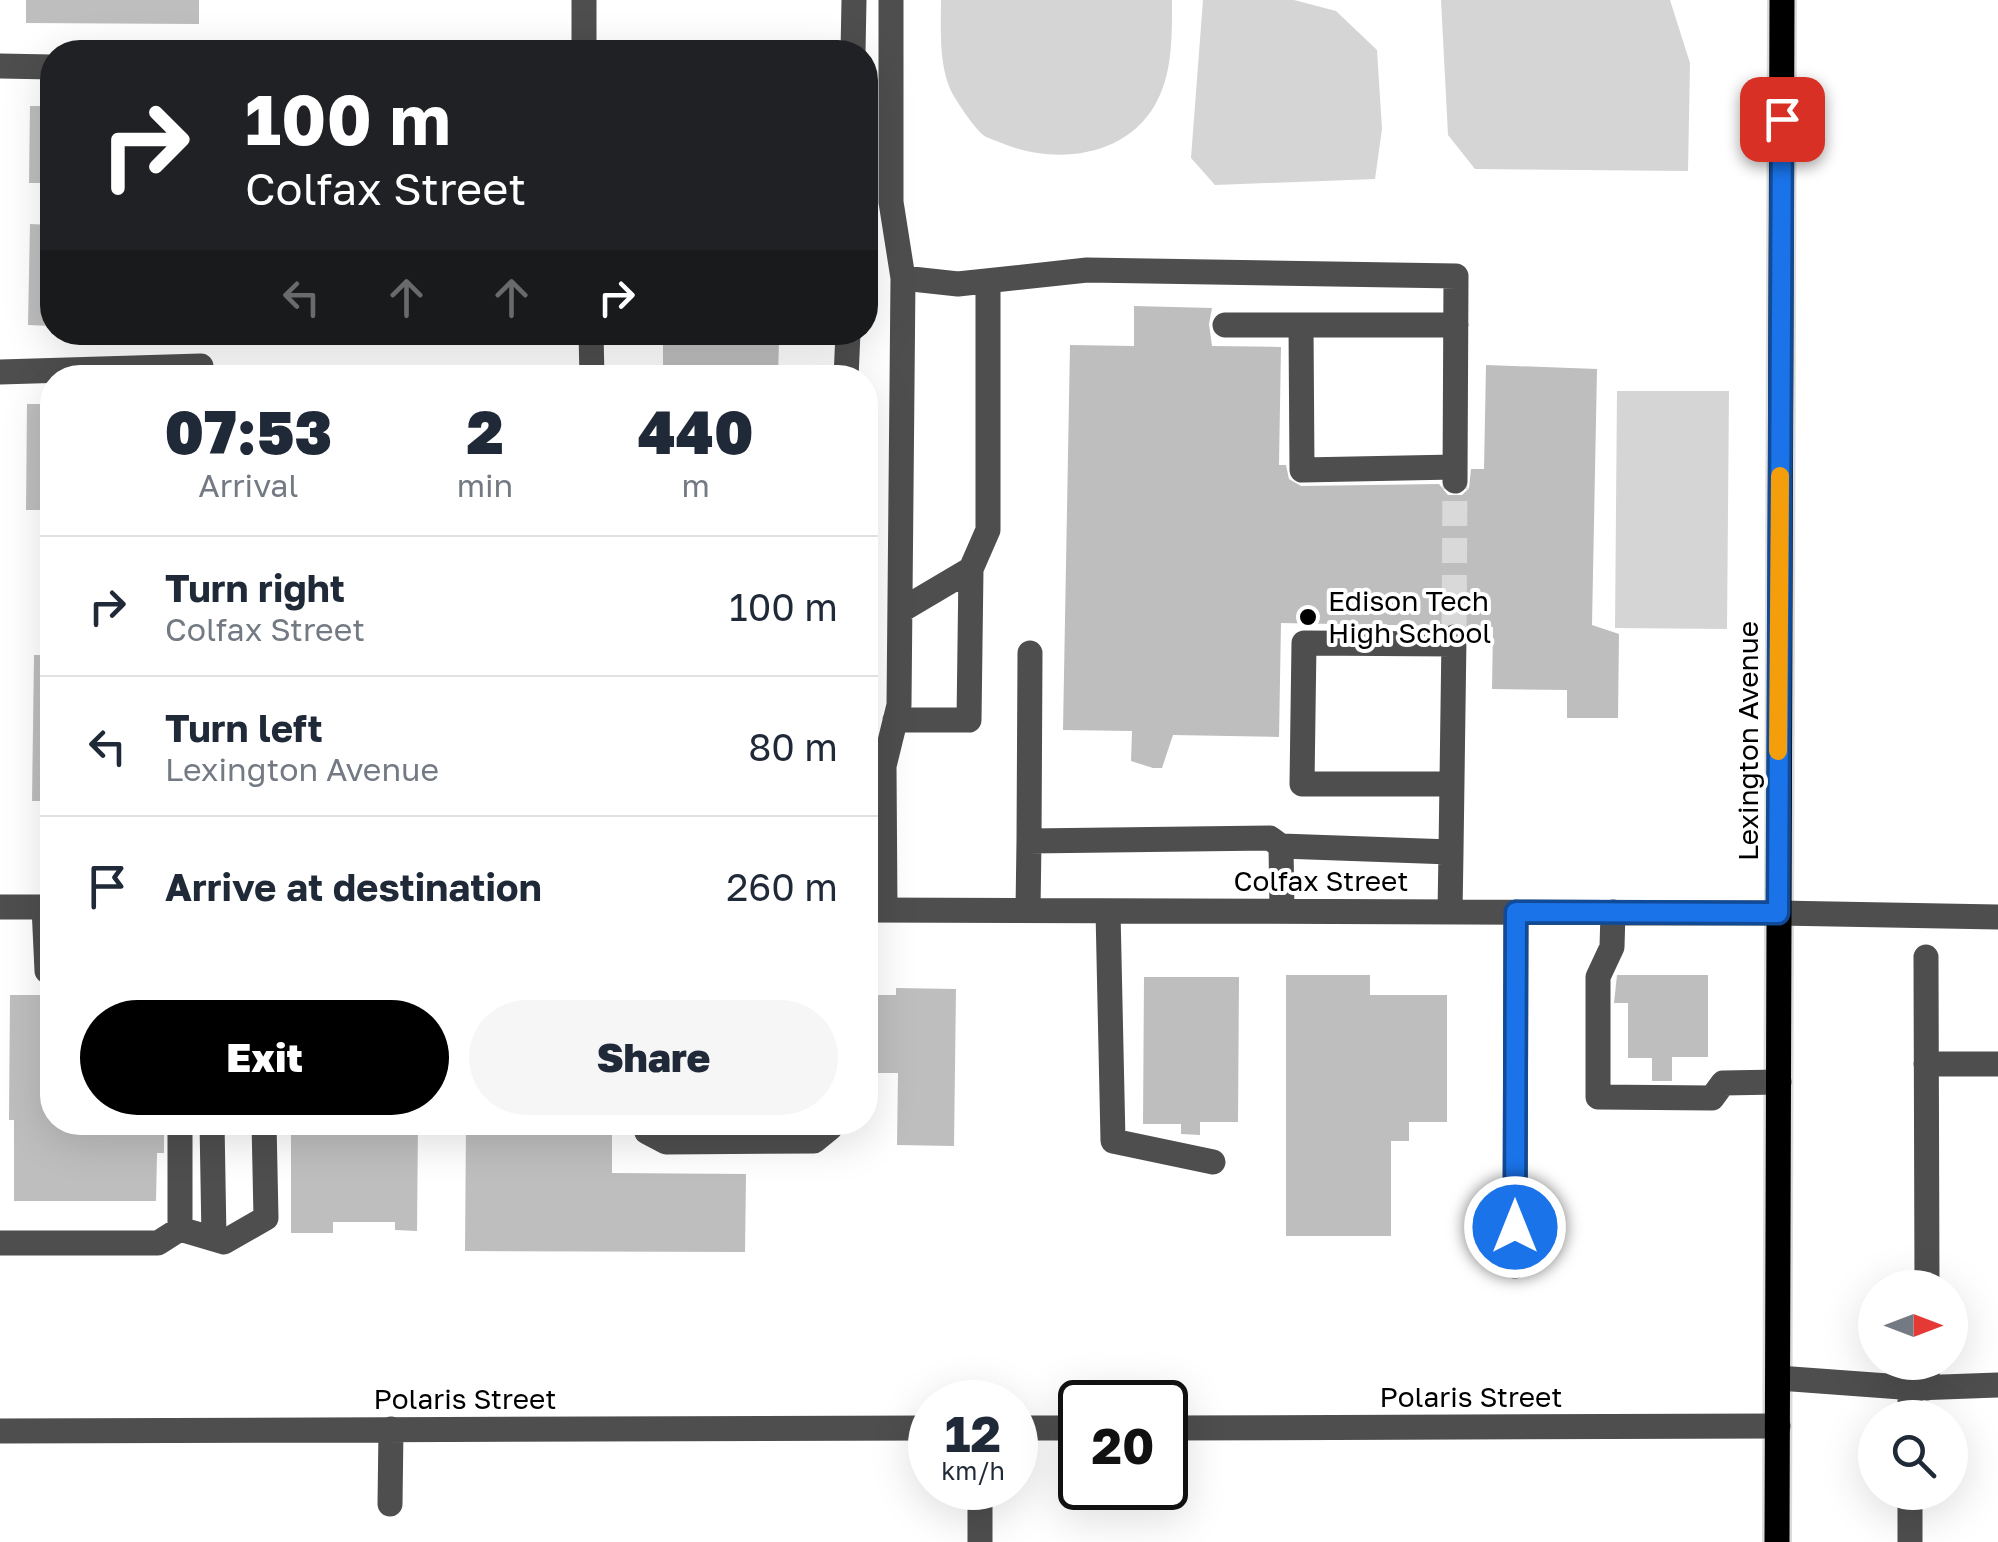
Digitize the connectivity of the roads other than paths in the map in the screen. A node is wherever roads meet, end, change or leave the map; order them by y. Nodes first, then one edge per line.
1 (584, 0) edge
2 (854, 0) edge
3 (891, 0) edge
4 (1782, 0) edge
5 (584, 40) edge
6 (853, 40) edge
7 (0, 66) edge
8 (40, 67) edge
9 (903, 278) junction
10 (988, 281) junction
11 (1225, 325) dead end
12 (1302, 325) junction
13 (1456, 325) junction
14 (40, 371) edge
15 (0, 372) edge
16 (972, 568) junction
17 (900, 611) junction
18 (1030, 653) dead end
19 (895, 720) junction
20 (1452, 784) junction
21 (1029, 841) junction
22 (1282, 846) junction
23 (1450, 852) junction
24 (878, 862) edge
25 (0, 907) edge
26 (40, 907) edge
27 (878, 910) edge
28 (1028, 910) junction
29 (1108, 910) junction
30 (1282, 911) junction
31 (1450, 912) junction
32 (1516, 912) junction
33 (1613, 912) junction
34 (1778, 913) junction
35 (1998, 917) edge
36 (1926, 957) dead end
37 (1926, 1064) junction
38 (1998, 1064) edge
39 (1779, 1082) junction
40 (180, 1135) edge
41 (212, 1135) edge
42 (264, 1135) edge
43 (653, 1135) edge
44 (700, 1135) edge
45 (747, 1135) edge
46 (821, 1135) edge
47 (1212, 1162) dead end
48 (180, 1229) junction
49 (214, 1239) junction
50 (0, 1243) edge
51 (1515, 1266) dead end
52 (1927, 1270) edge
53 (1778, 1378) junction
54 (1858, 1379) edge
55 (1934, 1380) edge
56 (1998, 1385) edge
57 (1778, 1426) junction
58 (908, 1428) edge
59 (1188, 1428) edge
60 (391, 1429) junction
61 (0, 1431) edge
62 (390, 1504) dead end
63 (980, 1510) edge
64 (1910, 1510) edge
65 (980, 1542) edge
66 (1777, 1542) edge
67 (1910, 1542) edge

1 - 5 street
2 - 6 street
3 - 9 street
4 - 34 main road, Lexington Avenue
7 - 8 street
9 - 10 street
9 - 17 street
10 - 13 street
10 - 16 street
11 - 12 street
12 - 13 street
12 - 13 street
14 - 15 street
16 - 17 street
16 - 19 street
17 - 19 street
18 - 21 street
19 - 24 street
20 - 20 street
20 - 23 street
21 - 22 street
21 - 28 street
22 - 23 street
22 - 30 street
23 - 31 street
25 - 26 street
27 - 28 street, Colfax Street
28 - 29 street, Colfax Street
29 - 30 street, Colfax Street
29 - 47 street
30 - 31 street, Colfax Street
31 - 32 street, Colfax Street
32 - 33 street, Colfax Street
32 - 51 street
33 - 34 street, Colfax Street
33 - 39 street
34 - 35 street, Colfax Street
34 - 39 main road, Lexington Avenue
36 - 37 street
37 - 38 street
37 - 52 street
39 - 53 main road, Lexington Avenue
40 - 48 street
41 - 49 street
42 - 49 street
43 - 44 street
45 - 46 street
48 - 49 street
48 - 50 street
53 - 54 street
53 - 57 main road, Lexington Avenue
55 - 56 street
57 - 59 street, Polaris Street
57 - 66 main road, Lexington Avenue
58 - 60 street, Polaris Street
60 - 61 street, Polaris Street
60 - 62 street
63 - 65 street
64 - 67 street

